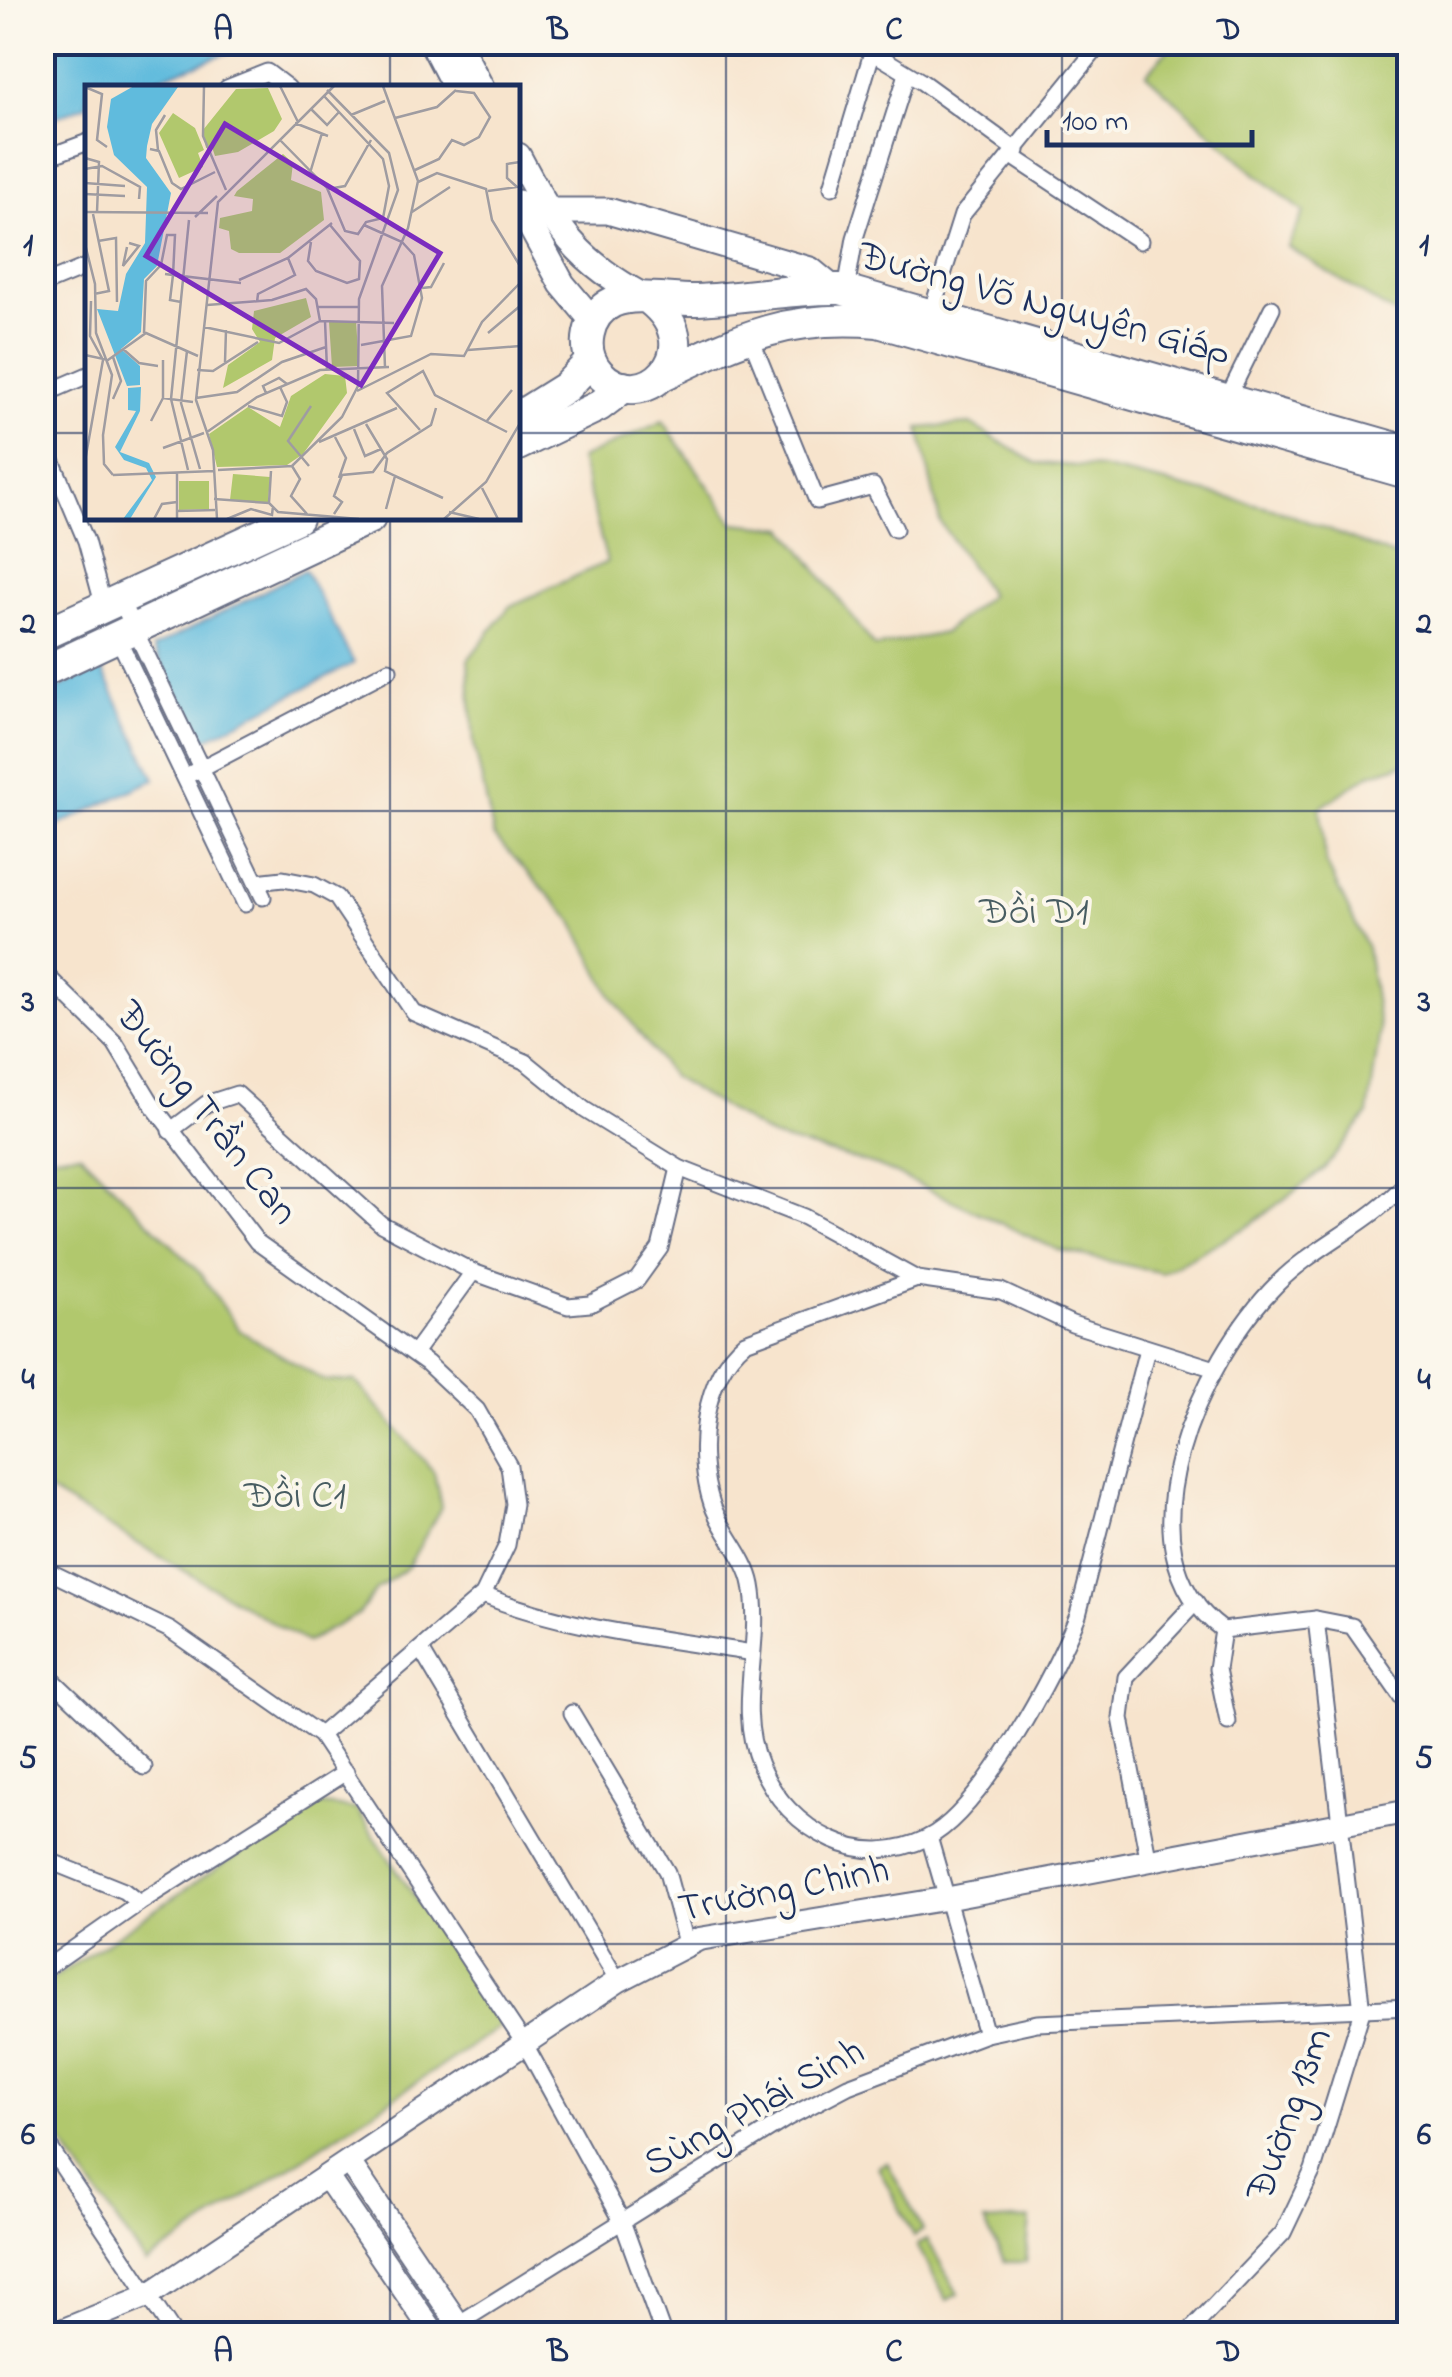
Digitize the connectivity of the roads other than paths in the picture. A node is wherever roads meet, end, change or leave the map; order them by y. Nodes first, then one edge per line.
1 (432, 42) edge
2 (457, 42) edge
3 (856, 42) edge
4 (1102, 42) edge
5 (872, 53) junction
6 (907, 74) junction
7 (235, 85) edge
8 (284, 85) edge
9 (454, 85) edge
10 (479, 85) edge
11 (85, 143) edge
12 (1015, 154) junction
13 (42, 159) edge
14 (520, 167) edge
15 (832, 187) dead end
16 (520, 206) edge
17 (550, 211) junction
18 (1140, 241) dead end
19 (85, 267) edge
20 (42, 285) edge
21 (840, 299) junction
22 (650, 300) junction
23 (1272, 308) dead end
24 (593, 321) junction
25 (928, 324) junction
26 (750, 336) junction
27 (591, 361) junction
28 (663, 375) junction
29 (85, 376) edge
30 (624, 387) junction
31 (42, 395) edge
32 (1227, 399) junction
33 (520, 416) edge
34 (42, 437) edge
35 (520, 444) edge
36 (1410, 452) edge
37 (1410, 474) edge
38 (293, 520) edge
39 (366, 520) edge
40 (895, 530) dead end
41 (112, 604) junction
42 (126, 633) junction
43 (42, 635) edge
44 (389, 670) dead end
45 (42, 672) edge
46 (200, 769) junction
47 (184, 778) junction
48 (245, 904) dead end
49 (42, 971) edge
50 (170, 1131) junction
51 (679, 1168) junction
52 (1410, 1178) edge
53 (473, 1272) junction
54 (917, 1279) junction
55 (1147, 1349) junction
56 (414, 1353) junction
57 (1212, 1368) junction
58 (42, 1568) edge
59 (484, 1595) junction
60 (1196, 1602) junction
61 (1316, 1620) junction
62 (1223, 1630) junction
63 (422, 1650) junction
64 (752, 1652) junction
65 (42, 1670) edge
66 (1410, 1709) edge
67 (572, 1713) dead end
68 (1228, 1722) dead end
69 (320, 1735) junction
70 (144, 1767) dead end
71 (346, 1772) junction
72 (1410, 1811) edge
73 (1340, 1822) junction
74 (929, 1837) junction
75 (1148, 1857) junction
76 (42, 1858) edge
77 (950, 1898) junction
78 (139, 1903) junction
79 (686, 1943) junction
80 (42, 1971) edge
81 (618, 1981) junction
82 (1410, 2008) edge
83 (1362, 2012) junction
84 (986, 2034) junction
85 (526, 2046) junction
86 (42, 2136) edge
87 (349, 2162) junction
88 (327, 2177) junction
89 (622, 2221) junction
90 (412, 2257) junction
91 (392, 2272) junction
92 (147, 2296) junction
93 (455, 2331) edge
94 (54, 2334) edge
95 (174, 2334) edge
96 (434, 2334) edge
97 (663, 2334) edge
98 (1187, 2334) edge

1 - 9 main road
2 - 10 main road
3 - 5 street
4 - 12 street
5 - 6 street
5 - 15 street
6 - 12 street
6 - 21 street
7 - 8 street
11 - 13 street
12 - 18 street
12 - 25 street
14 - 17 main road
16 - 24 main road
17 - 21 main road
17 - 22 main road
19 - 20 street
21 - 22 highway, Đường Võ Nguyên Giáp
21 - 25 highway, Đường Võ Nguyên Giáp
21 - 26 highway, Đường Võ Nguyên Giáp
22 - 24 highway
22 - 28 highway
23 - 32 street
24 - 27 highway
25 - 32 highway, Đường Võ Nguyên Giáp
25 - 37 highway, Đường Võ Nguyên Giáp
26 - 28 highway, Đường Võ Nguyên Giáp
26 - 40 street
27 - 30 highway
27 - 33 highway
28 - 30 highway
29 - 31 street
30 - 35 highway
32 - 36 highway, Đường Võ Nguyên Giáp
34 - 41 street
38 - 41 highway
39 - 42 highway
41 - 42 street
41 - 43 highway
42 - 45 highway
42 - 46 street
42 - 47 street
44 - 46 street
46 - 47 street
46 - 51 street
47 - 48 street
49 - 50 street, Đường Trần Can
50 - 53 street
50 - 56 street, Đường Trần Can
51 - 53 street
51 - 54 street
52 - 57 street
53 - 56 street
54 - 55 street
54 - 64 street
55 - 57 street
55 - 74 street
56 - 59 street, Đường Trần Can
57 - 60 street
58 - 69 street
59 - 63 street, Đường Trần Can
59 - 64 street
60 - 62 street
60 - 75 street
61 - 62 street
61 - 66 street
61 - 73 street, Đường 13m
62 - 68 street
63 - 69 street, Đường Trần Can
63 - 81 street
64 - 74 street
65 - 70 street
67 - 79 street
69 - 71 street
71 - 78 street
71 - 85 street
72 - 73 street, Trường Chinh
73 - 75 street, Trường Chinh
73 - 83 street, Đường 13m
74 - 77 street
75 - 77 street, Trường Chinh
76 - 78 street
77 - 79 street, Trường Chinh
77 - 84 street
78 - 80 street
79 - 81 street, Trường Chinh
81 - 85 street, Trường Chinh
82 - 83 street, Sùng Phái Sinh
83 - 84 street, Sùng Phái Sinh
83 - 98 street, Đường 13m
84 - 89 street, Sùng Phái Sinh
85 - 87 street, Trường Chinh
85 - 89 street
86 - 92 street
87 - 88 street, Trường Chinh
87 - 90 street
88 - 91 street
88 - 92 street, Trường Chinh
89 - 93 street, Sùng Phái Sinh
89 - 97 street
90 - 91 street
90 - 93 street
91 - 96 street
92 - 94 street, Trường Chinh
92 - 95 street

